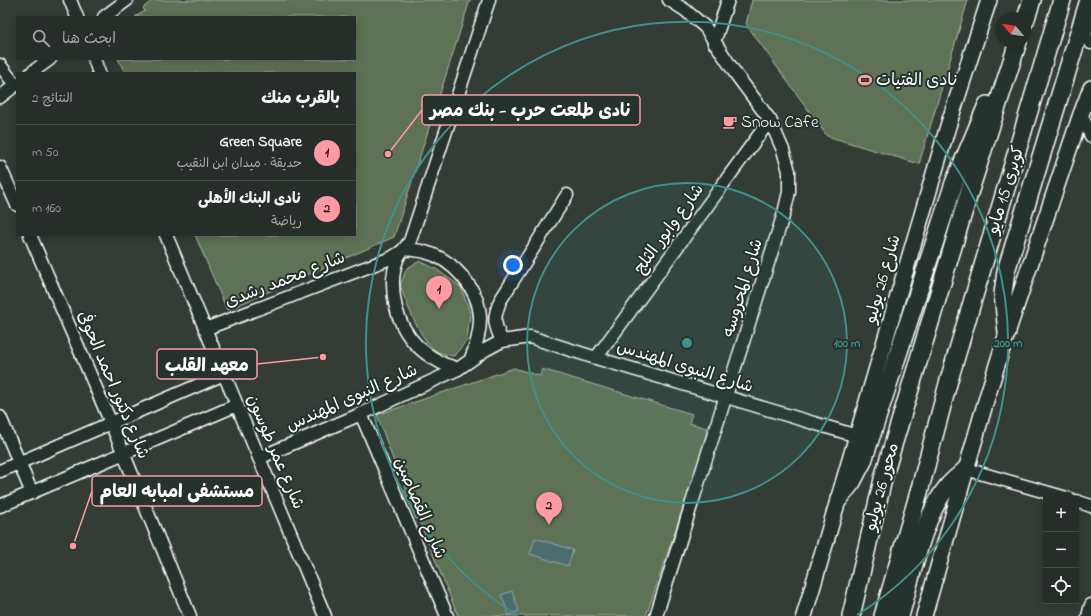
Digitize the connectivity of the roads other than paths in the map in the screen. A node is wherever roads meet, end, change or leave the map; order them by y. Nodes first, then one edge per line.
1 (70, 0) edge
2 (127, 0) edge
3 (490, 0) edge
4 (668, 0) edge
5 (728, 0) edge
6 (989, 0) edge
7 (1032, 0) edge
8 (1062, 0) edge
9 (1088, 0) edge
10 (1028, 12) edge
11 (77, 16) edge
12 (105, 16) edge
13 (1088, 24) dead end
14 (714, 43) junction
15 (1091, 43) edge
16 (1016, 48) edge
17 (49, 60) edge
18 (94, 60) edge
19 (0, 65) edge
20 (32, 72) edge
21 (99, 72) edge
22 (1006, 77) junction
23 (16, 85) edge
24 (1091, 88) edge
25 (0, 97) edge
26 (1081, 114) junction
27 (770, 120) junction
28 (1091, 136) edge
29 (0, 167) edge
30 (567, 195) dead end
31 (16, 203) edge
32 (30, 236) edge
33 (166, 236) edge
34 (401, 251) junction
35 (205, 329) junction
36 (1007, 333) junction
37 (502, 341) junction
38 (596, 358) junction
39 (919, 359) joint
40 (470, 361) junction
41 (458, 369) junction
42 (224, 374) junction
43 (726, 398) junction
44 (237, 405) junction
45 (361, 414) junction
46 (0, 417) edge
47 (111, 423) junction
48 (857, 436) junction
49 (124, 454) junction
50 (260, 458) junction
51 (19, 462) junction
52 (966, 469) junction
53 (0, 470) edge
54 (32, 492) junction
55 (1060, 496) edge
56 (839, 499) junction
57 (1079, 502) edge
58 (0, 506) edge
59 (1091, 506) edge
60 (1091, 606) edge
61 (190, 616) edge
62 (325, 616) edge
63 (447, 616) edge
64 (656, 616) edge
65 (804, 616) edge
66 (851, 616) edge
67 (883, 616) edge
68 (900, 616) edge
69 (924, 616) edge
70 (1088, 616) edge

1 - 11 street
2 - 12 street
3 - 34 street
4 - 14 street, شارع المحروسه
5 - 14 street
6 - 48 main road, شارع 26 يوليو
7 - 10 highway
8 - 67 highway, كوبرى 15 مايو
9 - 36 highway
13 - 15 street
14 - 27 street, شارع المحروسه
16 - 22 highway, كوبرى 15 مايو
17 - 20 street
18 - 21 street
19 - 23 street
22 - 39 highway, كوبرى 15 مايو
22 - 56 highway
23 - 25 street
24 - 26 main road
26 - 28 street
26 - 36 main road
27 - 38 street, شارع وابور الثلج
27 - 43 street, شارع المحروسه
29 - 31 street
30 - 37 street
32 - 47 street, شارع دكتور احمد الحوفى
33 - 35 street, شارع عمر طوسون
34 - 35 street, شارع محمد رشدى
34 - 40 street
34 - 41 street
35 - 42 street, شارع عمر طوسون
36 - 52 main road
37 - 38 street, شارع النبوى المهندس
37 - 40 street, شارع النبوى المهندس
38 - 43 street, شارع النبوى المهندس
39 - 66 highway, محور 26 يوليو
40 - 41 street
41 - 45 street, شارع النبوى المهندس
42 - 44 street, شارع عمر طوسون
42 - 47 street
43 - 48 street, شارع النبوى المهندس
43 - 64 street, شارع المحروسه
44 - 49 street
44 - 50 street, شارع عمر طوسون
45 - 50 street, شارع النبوى المهندس
45 - 63 street, شارع القصاصين
46 - 51 street
47 - 49 street, شارع دكتور احمد الحوفى
47 - 51 street
48 - 56 main road, شارع 26 يوليو
49 - 54 street
49 - 61 street, شارع دكتور احمد الحوفى
50 - 62 street, شارع عمر طوسون
51 - 53 street
51 - 54 street
52 - 55 street
52 - 68 highway
52 - 69 main road
54 - 58 street
56 - 65 main road, شارع 26 يوليو
57 - 59 street
60 - 70 street

